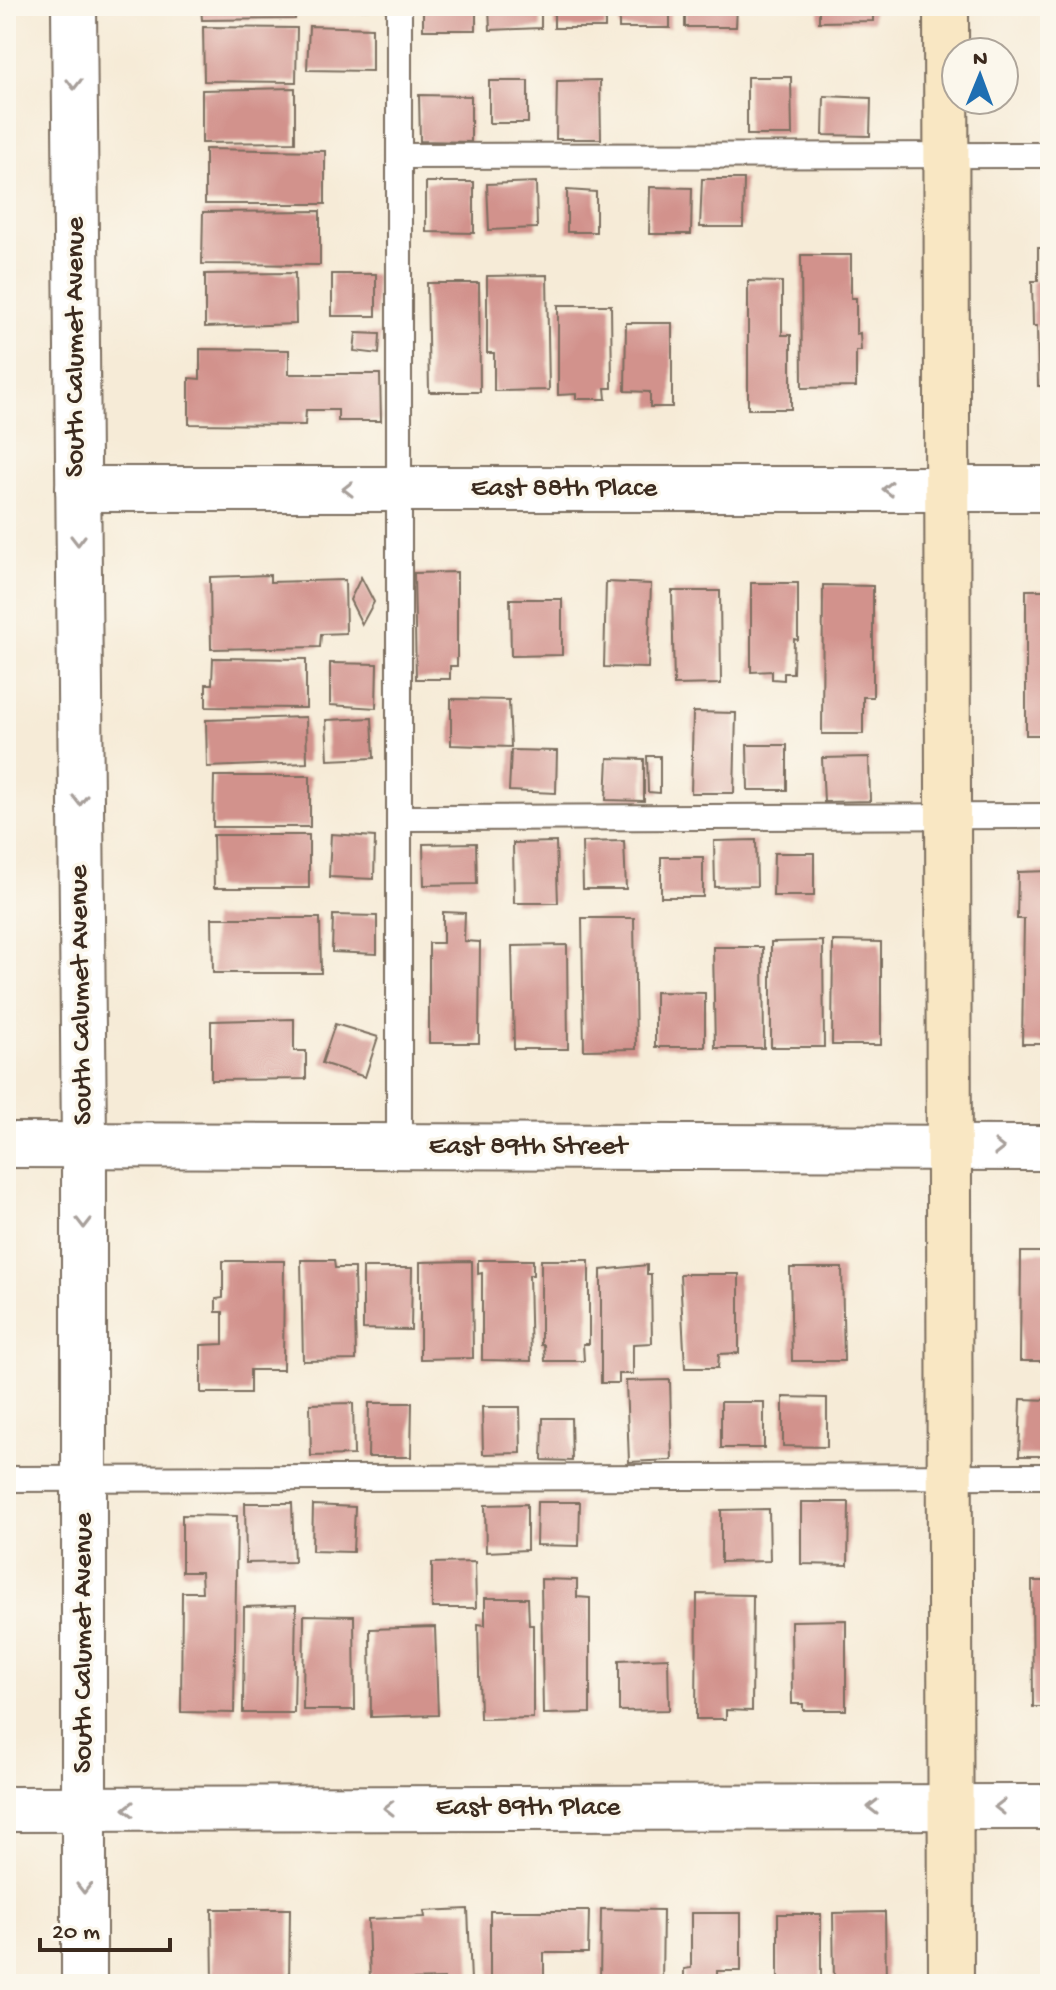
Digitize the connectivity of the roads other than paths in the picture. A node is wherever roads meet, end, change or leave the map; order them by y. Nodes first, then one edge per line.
1 (74, 6) edge
2 (399, 6) edge
3 (946, 6) edge
4 (945, 154) junction
5 (1050, 155) edge
6 (399, 156) junction
7 (78, 489) junction
8 (398, 489) junction
9 (949, 489) junction
10 (1050, 489) edge
11 (947, 816) junction
12 (1050, 816) edge
13 (400, 818) junction
14 (6, 1145) edge
15 (84, 1145) junction
16 (399, 1146) junction
17 (948, 1148) junction
18 (1050, 1148) edge
19 (1050, 1476) edge
20 (948, 1477) junction
21 (84, 1478) junction
22 (6, 1479) edge
23 (951, 1807) junction
24 (1050, 1807) edge
25 (6, 1809) edge
26 (84, 1810) junction
27 (84, 1984) edge
28 (951, 1984) edge

1 -> 7 street, South Calumet Avenue
2 - 6 lane
3 - 4 street
4 - 5 lane
4 - 6 lane
4 - 9 street
6 - 8 lane
8 -> 7 street, East 88th Place
7 -> 15 street, South Calumet Avenue
9 -> 8 street, East 88th Place
8 - 13 lane
9 - 10 street, East 88th Place
9 - 11 street
11 - 12 lane
11 - 13 lane
11 - 17 street
13 - 16 lane
14 - 15 street, East 89th Street
15 - 16 street, East 89th Street
15 -> 21 street, South Calumet Avenue
16 - 17 street, East 89th Street
17 -> 18 street, East 89th Street
17 - 20 street
19 - 20 lane
20 - 21 lane
20 - 23 street
21 - 22 lane
21 - 26 street, South Calumet Avenue
24 -> 23 street, East 89th Place
23 -> 26 street, East 89th Place
23 - 28 street
25 - 26 street, East 89th Place
26 -> 27 street, South Calumet Avenue

